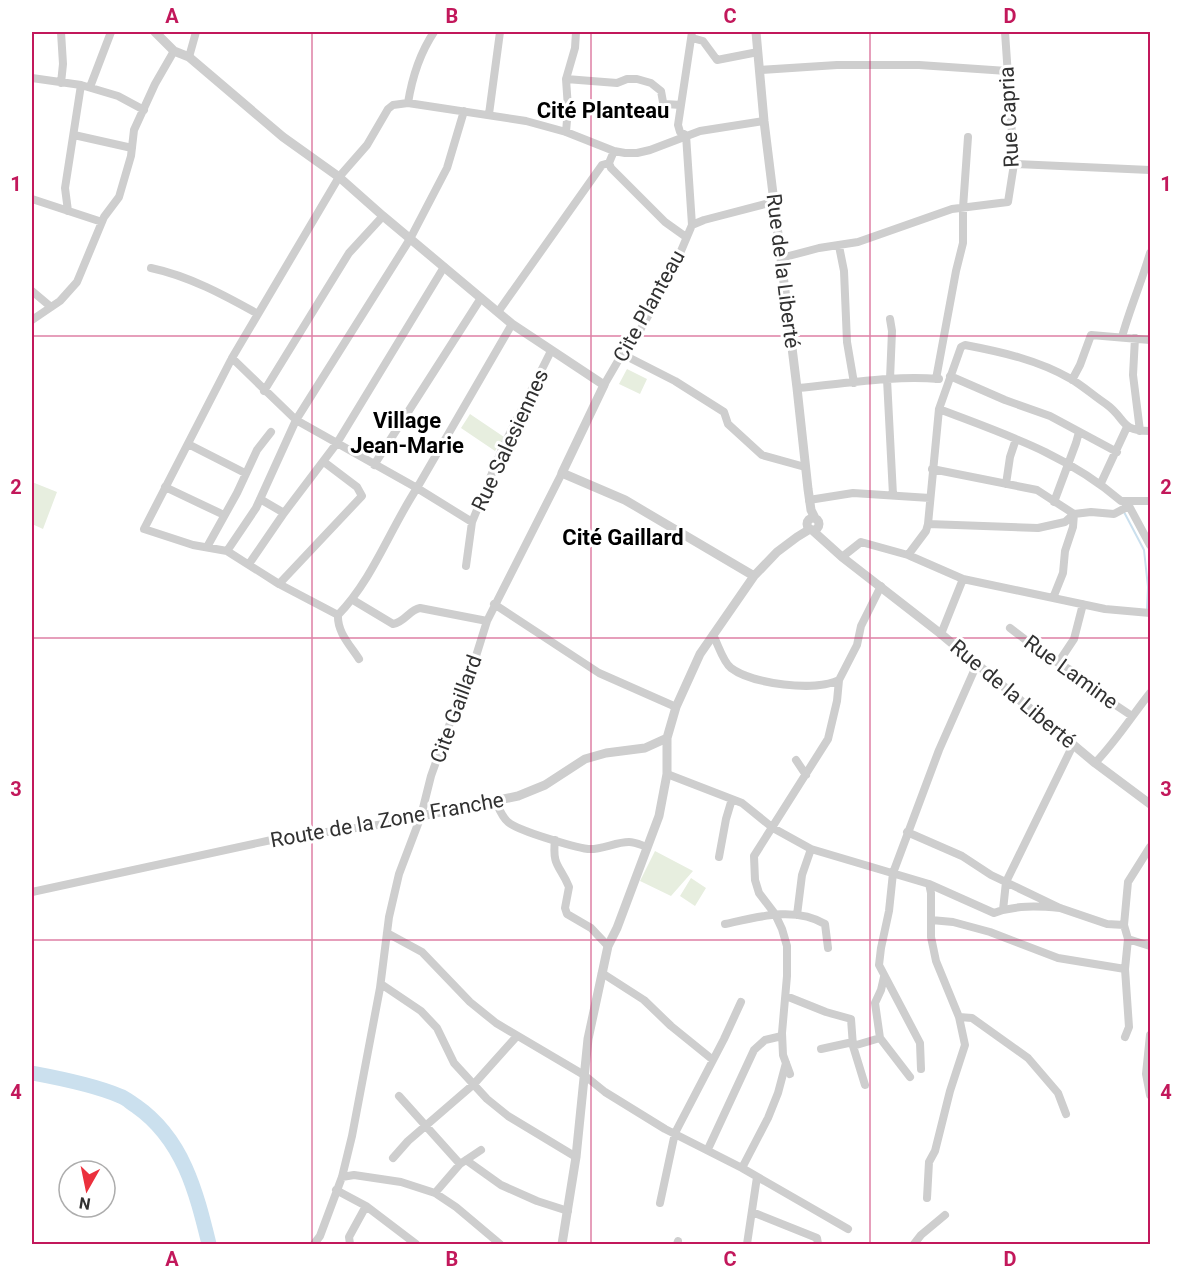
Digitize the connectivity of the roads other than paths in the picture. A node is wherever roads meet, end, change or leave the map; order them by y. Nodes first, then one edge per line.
1 (62, 32) edge
2 (111, 32) edge
3 (155, 32) edge
4 (196, 32) edge
5 (434, 32) edge
6 (500, 32) edge
7 (576, 32) edge
8 (756, 32) edge
9 (1005, 32) edge
10 (692, 35) edge
11 (174, 51) junction
12 (758, 52) junction
13 (189, 57) junction
14 (760, 70) junction
15 (1007, 71) junction
16 (32, 78) edge
17 (566, 79) junction
18 (61, 83) junction
19 (81, 84) junction
20 (90, 87) junction
21 (408, 103) junction
22 (681, 105) junction
23 (144, 110) junction
24 (464, 111) junction
25 (489, 114) junction
26 (764, 121) junction
27 (566, 132) junction
28 (74, 135) junction
29 (686, 135) junction
30 (968, 137) dead end
31 (132, 148) junction
32 (614, 151) junction
33 (609, 163) junction
34 (1014, 164) junction
35 (1150, 170) edge
36 (339, 177) junction
37 (32, 199) edge
38 (773, 202) junction
39 (963, 208) junction
40 (68, 211) junction
41 (382, 216) junction
42 (102, 222) junction
43 (692, 225) junction
44 (686, 237) junction
45 (410, 239) junction
46 (839, 246) junction
47 (1150, 253) edge
48 (781, 258) junction
49 (444, 267) junction
50 (151, 268) dead end
51 (32, 291) edge
52 (481, 298) junction
53 (51, 307) junction
54 (498, 312) junction
55 (258, 314) junction
56 (890, 319) dead end
57 (32, 320) edge
58 (512, 324) junction
59 (1122, 337) junction
60 (1135, 338) junction
61 (1150, 339) edge
62 (551, 351) junction
63 (622, 354) junction
64 (232, 357) junction
65 (950, 378) junction
66 (889, 379) junction
67 (936, 379) junction
68 (1072, 380) junction
69 (854, 383) junction
70 (604, 385) junction
71 (798, 388) junction
72 (264, 391) junction
73 (939, 409) junction
74 (296, 420) junction
75 (1127, 427) junction
76 (1140, 431) junction
77 (1150, 431) edge
78 (271, 432) dead end
79 (1079, 432) junction
80 (1016, 439) junction
81 (337, 443) junction
82 (188, 444) junction
83 (1117, 452) junction
84 (324, 462) junction
85 (1068, 463) junction
86 (374, 465) junction
87 (805, 466) junction
88 (932, 469) junction
89 (245, 473) junction
90 (562, 473) junction
91 (1101, 483) junction
92 (1006, 484) junction
93 (165, 488) junction
94 (417, 488) junction
95 (893, 495) junction
96 (930, 498) junction
97 (260, 499) junction
98 (1121, 501) junction
99 (1150, 501) edge
100 (1054, 502) junction
101 (1129, 506) junction
102 (284, 513) junction
103 (1074, 514) junction
104 (224, 515) junction
105 (811, 520) junction
106 (472, 522) junction
107 (927, 524) junction
108 (1150, 545) edge
109 (207, 548) junction
110 (227, 551) junction
111 (908, 555) junction
112 (842, 557) junction
113 (249, 564) junction
114 (465, 566) dead end
115 (754, 576) junction
116 (963, 579) junction
117 (279, 585) junction
118 (881, 586) junction
119 (1053, 598) junction
120 (353, 600) junction
121 (494, 604) junction
122 (1083, 604) junction
123 (1146, 612) edge
124 (338, 615) junction
125 (487, 621) junction
126 (1010, 628) dead end
127 (941, 634) junction
128 (713, 635) junction
129 (359, 659) dead end
130 (1058, 663) junction
131 (977, 664) junction
132 (839, 680) junction
133 (1150, 693) edge
134 (676, 708) junction
135 (1132, 716) junction
136 (667, 738) junction
137 (1073, 744) junction
138 (796, 760) dead end
139 (1095, 763) junction
140 (667, 774) junction
141 (806, 775) junction
142 (732, 798) junction
143 (496, 802) junction
144 (1150, 804) edge
145 (421, 816) junction
146 (773, 828) junction
147 (908, 832) junction
148 (555, 840) junction
149 (647, 847) junction
150 (1150, 847) edge
151 (811, 849) junction
152 (719, 858) dead end
153 (893, 873) junction
154 (1006, 882) junction
155 (929, 884) junction
156 (32, 892) edge
157 (1060, 908) junction
158 (1002, 910) junction
159 (775, 914) junction
160 (797, 915) junction
161 (931, 920) junction
162 (725, 924) dead end
163 (1124, 925) junction
164 (387, 933) junction
165 (1128, 939) junction
166 (608, 946) junction
167 (1150, 946) edge
168 (828, 948) dead end
169 (1125, 969) junction
170 (602, 973) junction
171 (884, 977) junction
172 (381, 984) junction
173 (786, 996) junction
174 (741, 1002) dead end
175 (959, 1017) junction
176 (1150, 1035) edge
177 (517, 1036) junction
178 (782, 1036) junction
179 (1125, 1037) dead end
180 (880, 1038) junction
181 (853, 1044) junction
182 (821, 1049) dead end
183 (713, 1060) junction
184 (786, 1063) junction
185 (921, 1069) dead end
186 (790, 1074) dead end
187 (584, 1075) junction
188 (910, 1077) dead end
189 (474, 1084) junction
190 (865, 1085) dead end
191 (1150, 1095) edge
192 (399, 1096) dead end
193 (1066, 1114) dead end
194 (427, 1126) junction
195 (675, 1133) junction
196 (708, 1149) junction
197 (481, 1150) dead end
198 (576, 1157) junction
199 (393, 1158) dead end
200 (463, 1162) junction
201 (742, 1168) junction
202 (342, 1177) junction
203 (757, 1177) junction
204 (336, 1190) junction
205 (435, 1193) junction
206 (927, 1198) dead end
207 (660, 1203) dead end
208 (366, 1206) junction
209 (568, 1211) junction
210 (752, 1212) junction
211 (945, 1215) dead end
212 (848, 1228) dead end
213 (314, 1245) edge
214 (350, 1245) edge
215 (416, 1245) edge
216 (500, 1245) edge
217 (562, 1245) edge
218 (747, 1245) edge
219 (818, 1245) edge
220 (914, 1245) edge

1 - 18 street
2 - 20 street
3 - 11 street
4 - 13 street
5 - 21 street
6 - 25 street
7 - 17 street
8 - 12 street, Rue de la Liberté
9 - 15 street, Rue Capria
10 - 12 street
10 - 22 street, Cite Planteau
11 - 13 street
11 - 23 street
12 - 14 street, Rue de la Liberté
13 - 36 street
14 - 15 street
14 - 26 street, Rue de la Liberté
15 - 34 street, Rue Capria
16 - 18 street
17 - 22 street
17 - 27 street
18 - 19 street
19 - 20 street
19 - 28 street
20 - 23 street
21 - 24 street
21 - 36 street
22 - 29 street, Cite Planteau
23 - 31 street
24 - 25 street
24 - 45 street
25 - 27 street
26 - 29 street
26 - 38 street, Rue de la Liberté
27 - 32 street
28 - 31 street
28 - 40 street
29 - 32 street
29 - 43 street, Cite Planteau
30 - 39 street
31 - 42 street
32 - 33 street
33 - 44 street
33 - 54 street
34 - 35 street
34 - 39 street, Rue Capria
36 - 41 street
36 - 55 street
37 - 40 street
38 - 43 street, Cite Planteau
38 - 48 street, Rue de la Liberté
39 - 46 street
39 - 67 street
40 - 42 street
41 - 45 street
41 - 72 street
42 - 53 street
43 - 44 street, Cite Planteau
44 - 63 street, Cite Planteau
45 - 49 street
45 - 74 street
46 - 48 street
46 - 69 street
47 - 59 street
48 - 71 street, Rue de la Liberté
49 - 52 street
49 - 81 street
50 - 55 street
51 - 53 street
52 - 54 street
52 - 86 street
53 - 57 street
54 - 58 street
55 - 64 street
56 - 66 street
58 - 62 street
58 - 94 street
59 - 60 street
59 - 68 street
60 - 61 street
60 - 76 street
62 - 70 street
62 - 106 street, Rue Salesiennes
63 - 70 street, Cite Planteau
63 - 87 street
64 - 72 street
64 - 82 street
65 - 67 street
65 - 68 street
65 - 73 street
65 - 79 street
66 - 67 street
66 - 69 street
66 - 95 street
68 - 75 street
69 - 71 street
70 - 90 street, Cite Gaillard
71 - 87 street, Rue de la Liberté
72 - 74 street
73 - 80 street
73 - 88 street
74 - 81 street
74 - 97 street
75 - 76 street
75 - 83 street
76 - 77 street
78 - 89 street
79 - 83 street
79 - 85 street
80 - 85 street
80 - 92 street
81 - 84 street
81 - 86 street
82 - 89 street
82 - 93 street
83 - 91 street
84 - 102 street
84 - 117 street
85 - 91 street
85 - 100 street
86 - 94 street
87 - 105 street, Rue de la Liberté
88 - 92 street
88 - 96 street
89 - 104 street
90 - 115 street
90 - 121 street, Cite Gaillard
91 - 98 street
92 - 100 street
93 - 104 street
93 - 109 street
94 - 106 street
94 - 120 street
95 - 96 street
95 - 105 street
96 - 107 street
97 - 102 street
97 - 110 street
98 - 99 street
98 - 101 street
100 - 103 street
101 - 103 street
101 - 108 street
102 - 113 street
103 - 107 street
103 - 119 street
104 - 109 street
105 - 112 street, Rue de la Liberté
105 - 115 street
106 - 114 street, Rue Salesiennes
107 - 111 street
109 - 110 street
110 - 113 street
111 - 112 street
111 - 116 street
112 - 118 street, Rue de la Liberté
113 - 117 street
115 - 128 street
116 - 119 street
116 - 127 street
117 - 124 street
118 - 127 street, Rue de la Liberté
118 - 132 street
119 - 122 street
120 - 124 street
120 - 125 street
121 - 125 street, Cite Gaillard
121 - 134 street
122 - 123 street
122 - 130 street
124 - 129 street
125 - 145 street, Cite Gaillard
126 - 130 street, Rue Lamine
127 - 131 street, Rue de la Liberté
128 - 132 street
128 - 134 street
130 - 135 street, Rue Lamine
131 - 137 street, Rue de la Liberté
131 - 147 street
132 - 141 street
133 - 135 street
134 - 136 street
135 - 139 street
136 - 140 street
136 - 143 street, Route de la Zone Franche
137 - 139 street, Rue de la Liberté
137 - 154 street
138 - 141 street
139 - 144 street, Rue de la Liberté
140 - 142 street
140 - 149 street
141 - 146 street
142 - 146 street
142 - 152 street
143 - 145 street, Route de la Zone Franche
143 - 148 street
145 - 156 street, Route de la Zone Franche
145 - 164 street, Cite Gaillard
146 - 151 street
146 - 159 street
147 - 153 street
147 - 154 street
148 - 149 street
148 - 166 street
149 - 166 street
150 - 163 street
151 - 153 street
151 - 160 street
153 - 155 street
153 - 171 street
154 - 157 street
154 - 158 street
155 - 158 street
155 - 161 street
157 - 158 street
157 - 163 street
159 - 160 street
159 - 162 street
159 - 173 street
160 - 168 street
161 - 169 street
161 - 175 street
163 - 165 street
164 - 172 street, Cite Gaillard
164 - 177 street
165 - 167 street
165 - 169 street
166 - 170 street
169 - 179 street
170 - 183 street
170 - 187 street
171 - 180 street
171 - 185 street
172 - 189 street
172 - 202 street, Cite Gaillard
173 - 178 street
173 - 181 street
174 - 183 street
175 - 193 street
175 - 206 street
176 - 191 street
177 - 187 street
177 - 189 street
178 - 184 street
178 - 196 street
180 - 181 street
180 - 188 street
181 - 182 street
181 - 190 street
183 - 195 street
184 - 186 street
184 - 201 street
187 - 195 street
187 - 198 street
189 - 194 street
189 - 198 street
192 - 194 street
194 - 199 street
194 - 200 street
195 - 196 street
195 - 207 street
196 - 201 street
197 - 200 street
198 - 209 street
200 - 205 street
200 - 209 street
201 - 203 street
202 - 204 street, Cite Gaillard
202 - 205 street
203 - 210 street
203 - 212 street
204 - 208 street
204 - 213 street, Cite Gaillard
205 - 216 street
208 - 214 street
208 - 215 street
209 - 217 street
210 - 218 street
210 - 219 street
211 - 220 street

